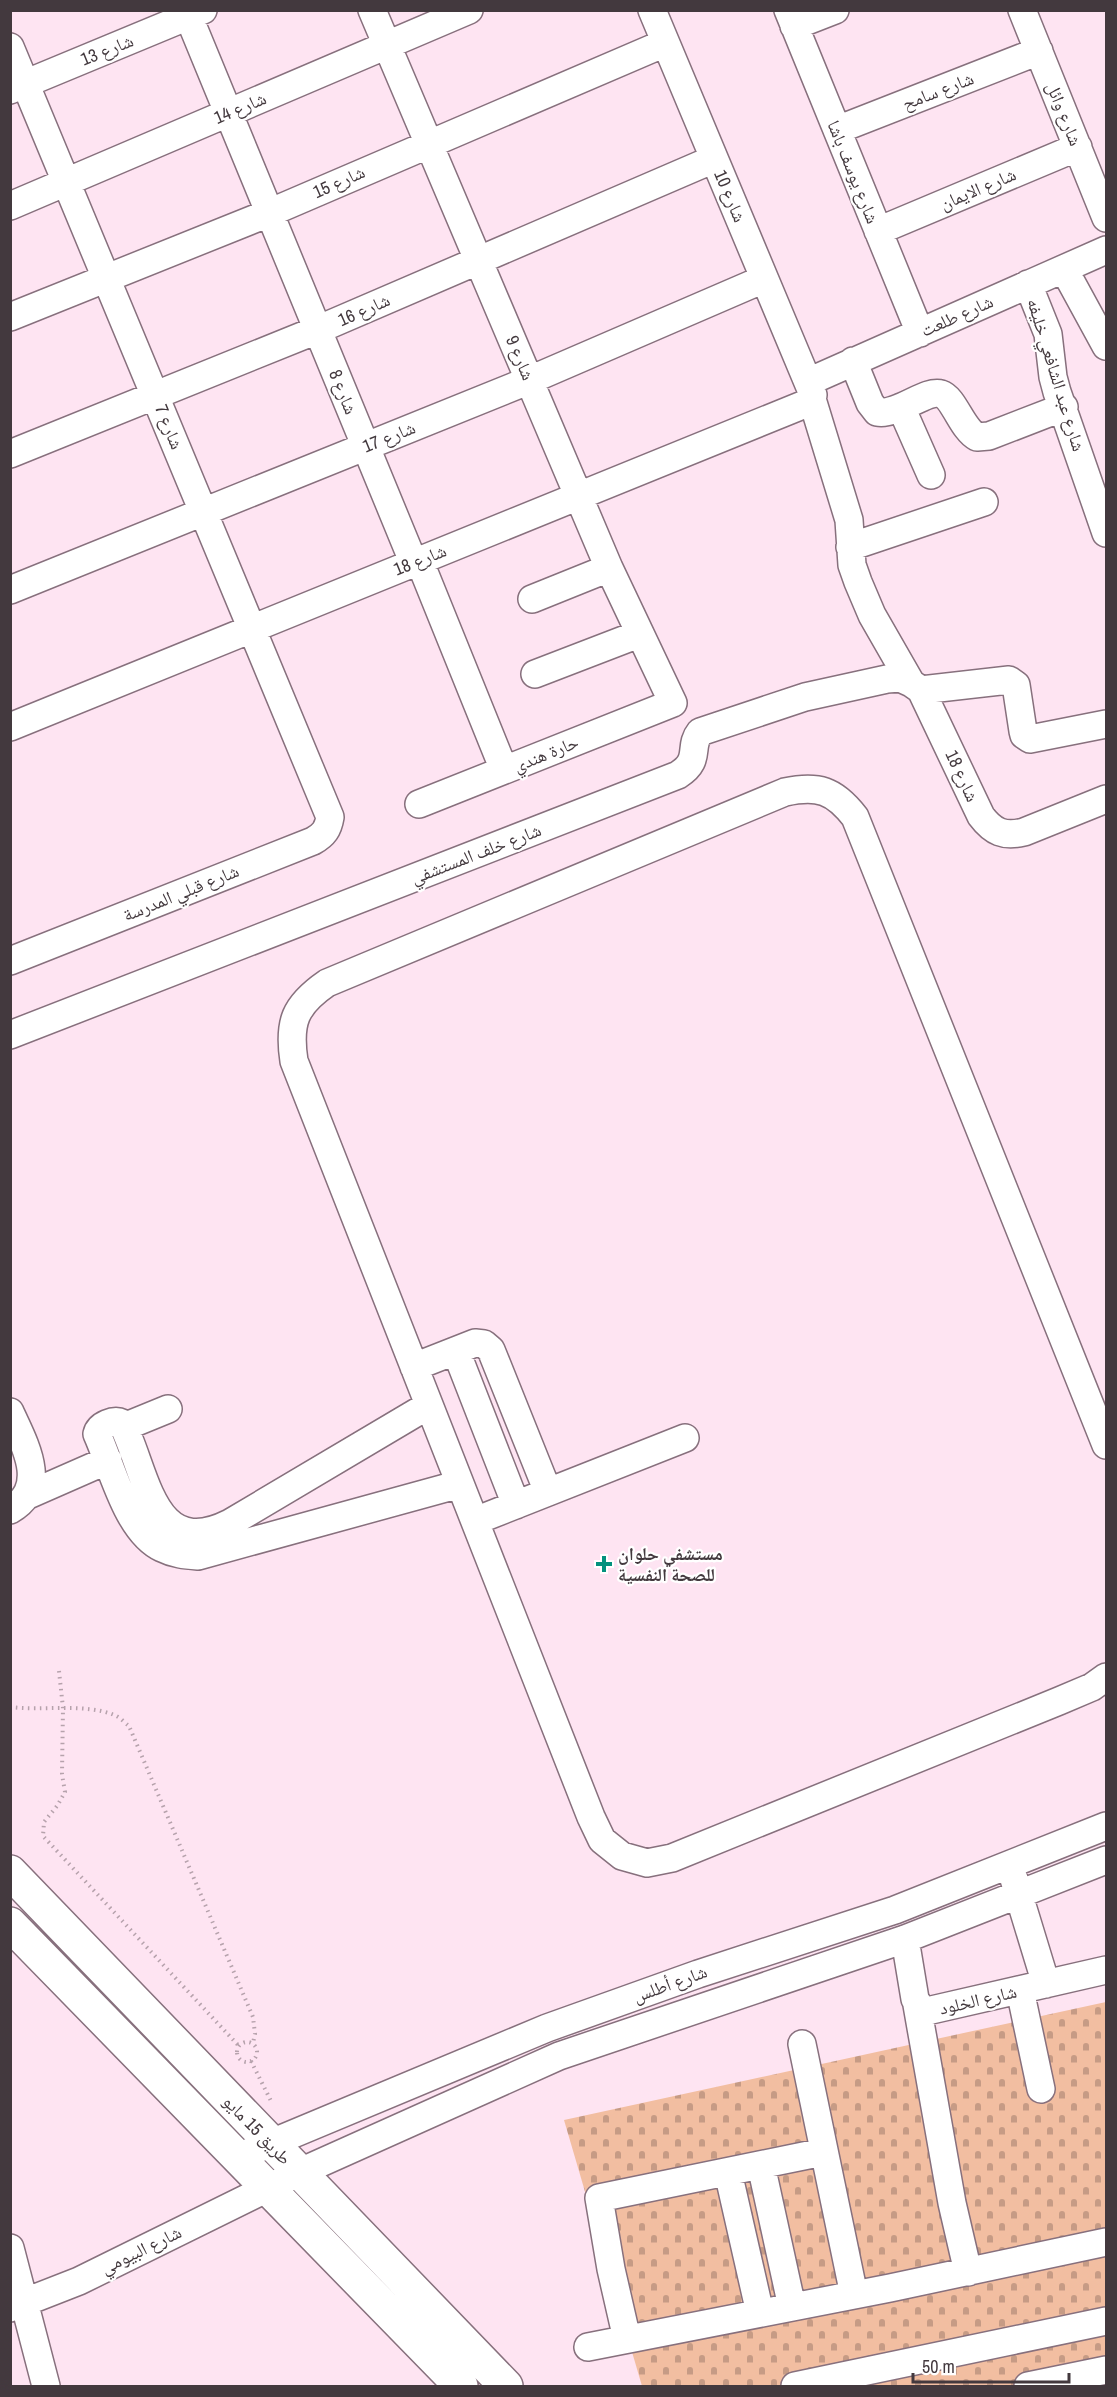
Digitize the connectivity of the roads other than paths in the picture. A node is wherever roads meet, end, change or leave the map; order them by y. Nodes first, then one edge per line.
1 (372, 10) edge
2 (469, 10) edge
3 (652, 10) edge
4 (835, 10) edge
5 (1022, 10) edge
6 (193, 13) edge
7 (791, 19) edge
8 (665, 43) junction
9 (387, 45) junction
10 (10, 47) edge
11 (1039, 51) junction
12 (18, 87) edge
13 (228, 113) junction
14 (837, 130) junction
15 (429, 143) junction
16 (1078, 147) junction
17 (714, 159) junction
18 (67, 183) junction
19 (10, 206) edge
20 (269, 213) junction
21 (1107, 218) edge
22 (878, 231) junction
23 (1107, 250) edge
24 (478, 260) junction
25 (1064, 269) junction
26 (107, 278) junction
27 (764, 279) junction
28 (1028, 285) junction
29 (10, 317) edge
30 (317, 330) junction
31 (920, 333) junction
32 (1107, 346) edge
33 (854, 361) junction
34 (530, 380) junction
35 (810, 390) junction
36 (156, 395) junction
37 (901, 407) junction
38 (1064, 407) junction
39 (365, 447) junction
40 (10, 454) edge
41 (931, 475) dead end
42 (578, 496) junction
43 (984, 502) dead end
44 (204, 512) junction
45 (1107, 533) edge
46 (850, 547) junction
47 (417, 561) junction
48 (609, 568) junction
49 (10, 590) edge
50 (532, 598) dead end
51 (252, 628) junction
52 (639, 634) junction
53 (535, 674) dead end
54 (916, 686) junction
55 (673, 703) joint
56 (1107, 724) edge
57 (10, 727) edge
58 (504, 770) junction
59 (1107, 799) edge
60 (418, 804) dead end
61 (327, 808) joint
62 (10, 961) edge
63 (10, 1035) edge
64 (456, 1351) junction
65 (414, 1367) junction
66 (429, 1405) junction
67 (168, 1409) dead end
68 (10, 1412) edge
69 (124, 1427) junction
70 (685, 1438) dead end
71 (1107, 1445) edge
72 (108, 1460) junction
73 (460, 1484) junction
74 (548, 1492) junction
75 (18, 1503) edge
76 (516, 1505) junction
77 (475, 1521) junction
78 (1107, 1677) edge
79 (1107, 1826) edge
80 (1107, 1860) edge
81 (1009, 1864) junction
82 (10, 1872) edge
83 (1019, 1895) junction
84 (10, 1924) edge
85 (905, 1939) junction
86 (1107, 1970) edge
87 (1046, 1984) junction
88 (1020, 1990) junction
89 (917, 2005) junction
90 (802, 2044) dead end
91 (1041, 2089) dead end
92 (279, 2140) junction
93 (823, 2152) junction
94 (238, 2157) junction
95 (761, 2165) junction
96 (728, 2172) junction
97 (298, 2173) junction
98 (270, 2188) junction
99 (1107, 2242) edge
100 (10, 2248) edge
101 (968, 2272) junction
102 (854, 2295) junction
103 (18, 2306) edge
104 (792, 2307) junction
105 (760, 2313) junction
106 (1107, 2321) edge
107 (627, 2339) junction
108 (588, 2347) dead end
109 (1107, 2370) edge
110 (46, 2386) edge
111 (461, 2386) edge
112 (506, 2386) edge
113 (795, 2386) edge
114 (1028, 2386) edge

1 - 9 street, شارع 9
2 - 9 street, شارع 14
3 - 8 street, شارع 10
4 - 7 street
5 - 11 street, شارع وائل
6 - 12 street, شارع 13
6 - 13 street, شارع 8
7 - 14 street, شارع يوسف باشا
8 - 15 street, شارع 15
8 - 17 street, شارع 10
9 - 13 street, شارع 14
9 - 15 street, شارع 9
10 - 12 street, شارع 7
11 - 14 street, شارع سامح
11 - 16 street, شارع وائل
12 - 18 street, شارع 7
13 - 18 street, شارع 14
13 - 20 street, شارع 8
14 - 22 street, شارع يوسف باشا
15 - 20 street, شارع 15
15 - 24 street, شارع 9
16 - 21 street, شارع وائل
16 - 22 street, شارع الايمان
17 - 24 street, شارع 16
17 - 27 street, شارع 10
18 - 19 street, شارع 14
18 - 26 street, شارع 7
20 - 26 street, شارع 15
20 - 30 street, شارع 8
22 - 31 street, شارع يوسف باشا
23 - 25 street, شارع طلعت
24 - 30 street, شارع 16
24 - 34 street, شارع 9
25 - 28 street, شارع طلعت
25 - 32 street
26 - 29 street, شارع 15
26 - 36 street, شارع 7
27 - 34 street, شارع 17
27 - 35 street, شارع 10
28 - 31 street, شارع طلعت
28 - 38 street, شارع عبد الشافعي خليفه
30 - 36 street, شارع 16
30 - 39 street, شارع 8
31 - 33 street, شارع طلعت
33 - 35 street, شارع طلعت
33 - 37 street
34 - 39 street, شارع 17
34 - 42 street, شارع 9
35 - 42 street, شارع 18
35 - 46 street, شارع 10
36 - 40 street, شارع 16
36 - 44 street, شارع 7
37 - 38 street
37 - 41 street
38 - 45 street, شارع عبد الشافعي خليفه
39 - 44 street, شارع 17
39 - 47 street, شارع 8
42 - 47 street, شارع 18
42 - 48 street, شارع 9
43 - 46 street
44 - 49 street, شارع 17
44 - 51 street, شارع 7
46 - 54 street, شارع 18
47 - 51 street, شارع 18
47 - 58 street, شارع 8
48 - 50 street
48 - 52 street, شارع 9
51 - 57 street, شارع 18
51 - 61 street, شارع 7
52 - 53 street
52 - 55 street, شارع 9
54 - 56 street, شارع خلف المستشفي
54 - 59 street, شارع 18
54 - 63 street, شارع خلف المستشفي
55 - 58 street, حارة هندي
58 - 60 street, حارة هندي
61 - 62 street, شارع قبلي المدرسة
64 - 65 street
64 - 74 street
64 - 76 street
65 - 66 street
65 - 71 street
66 - 69 street
66 - 73 street
67 - 69 street
68 - 75 street
69 - 72 street
70 - 74 street
72 - 73 street
72 - 75 street
73 - 77 street
74 - 76 street
76 - 77 street
77 - 78 street
79 - 81 street, شارع أطلس
80 - 83 street, شارع أطلس
81 - 83 street
81 - 92 street, شارع أطلس
82 - 92 main road, طريق 15 مايو
83 - 85 street, شارع أطلس
83 - 87 street
84 - 94 main road, طريق 15 مايو
85 - 89 street, شارع الخلود
85 - 97 street, شارع أطلس
86 - 87 street, شارع الخلود
87 - 88 street, شارع الخلود
88 - 89 street, شارع الخلود
88 - 91 street
89 - 101 street
90 - 93 street
92 - 94 street, شارع أطلس
92 - 97 main road, طريق 15 مايو
93 - 95 street
93 - 102 street
94 - 98 main road, طريق 15 مايو
95 - 96 street
95 - 104 street
96 - 105 street
96 - 107 street
97 - 98 street, شارع أطلس
97 - 112 main road, طريق 15 مايو
98 - 103 street, شارع البيومي
98 - 111 main road, طريق 15 مايو
99 - 101 street
100 - 103 street
101 - 102 street
102 - 104 street
103 - 110 street
104 - 105 street
105 - 107 street
106 - 113 street
107 - 108 street
109 - 114 street

